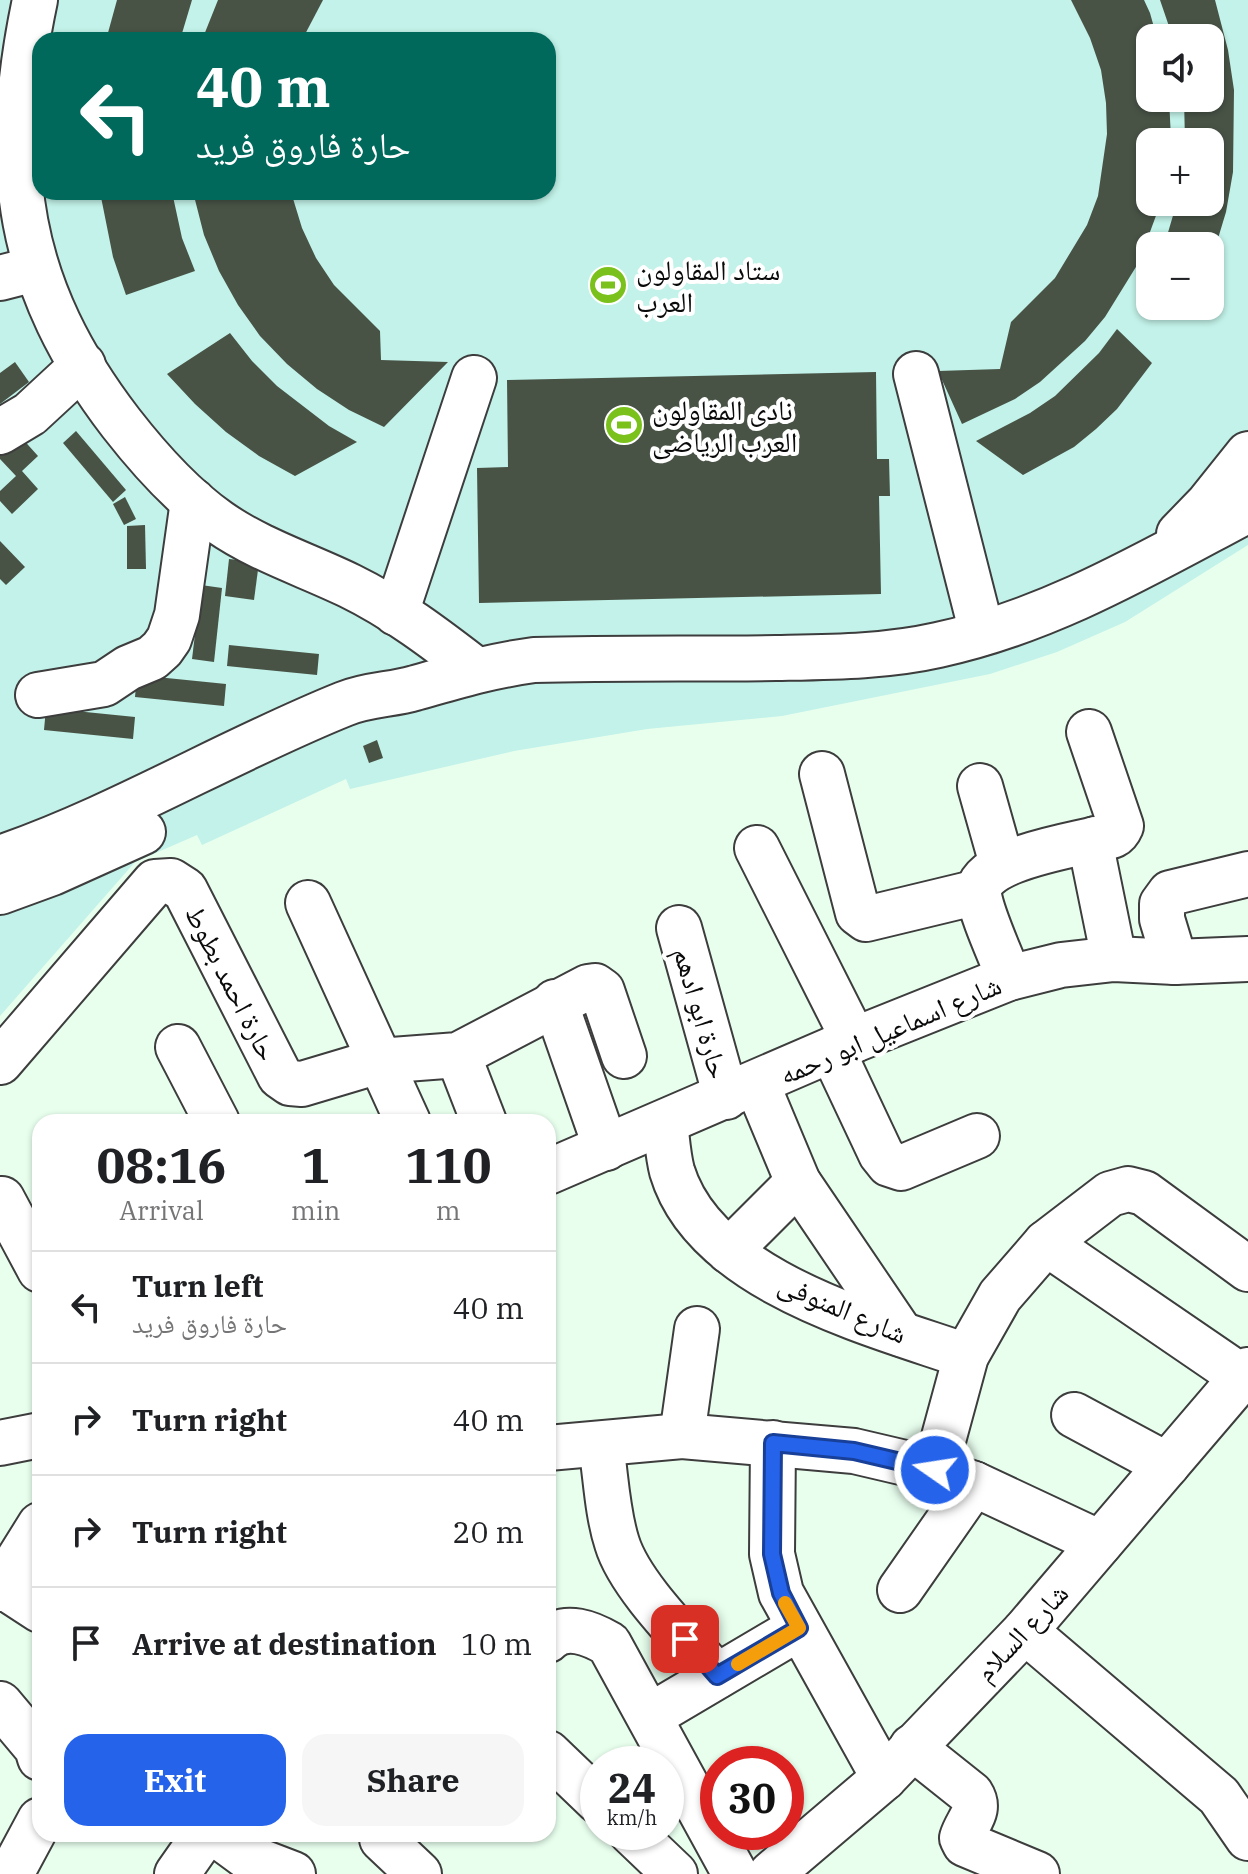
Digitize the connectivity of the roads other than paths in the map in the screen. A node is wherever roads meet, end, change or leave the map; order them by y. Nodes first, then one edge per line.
1 (35, 0) edge
2 (18, 273) edge
3 (83, 365) junction
4 (916, 374) dead end
5 (474, 378) dead end
6 (0, 432) edge
7 (1248, 454) edge
8 (1248, 480) edge
9 (193, 501) junction
10 (1248, 510) edge
11 (1193, 539) junction
12 (1148, 565) junction
13 (396, 613) junction
14 (982, 633) junction
15 (476, 670) junction
16 (38, 695) dead end
17 (1089, 732) dead end
18 (305, 738) junction
19 (822, 774) dead end
20 (980, 786) dead end
21 (1096, 839) junction
22 (757, 848) dead end
23 (0, 858) edge
24 (1248, 874) edge
25 (990, 878) junction
26 (0, 892) edge
27 (308, 903) dead end
28 (679, 928) dead end
29 (1114, 959) junction
30 (1248, 959) edge
31 (1175, 962) junction
32 (1009, 978) junction
33 (555, 1002) junction
34 (843, 1045) junction
35 (178, 1047) dead end
36 (458, 1055) junction
37 (624, 1056) dead end
38 (379, 1061) junction
39 (0, 1062) edge
40 (742, 1091) junction
41 (213, 1114) edge
42 (404, 1114) edge
43 (481, 1114) edge
44 (665, 1123) junction
45 (977, 1136) dead end
46 (606, 1148) junction
47 (556, 1169) edge
48 (798, 1182) junction
49 (2, 1199) edge
50 (1046, 1243) junction
51 (729, 1251) junction
52 (32, 1255) edge
53 (1248, 1269) edge
54 (697, 1329) dead end
55 (901, 1334) junction
56 (966, 1356) junction
57 (1242, 1386) edge
58 (1074, 1415) dead end
59 (682, 1436) junction
60 (32, 1437) edge
61 (0, 1443) edge
62 (773, 1443) junction
63 (601, 1445) junction
64 (556, 1448) edge
65 (1167, 1465) junction
66 (954, 1477) junction
67 (32, 1538) edge
68 (1100, 1543) junction
69 (2, 1588) edge
70 (900, 1590) dead end
71 (654, 1602) junction
72 (32, 1605) edge
73 (799, 1628) junction
74 (1025, 1631) junction
75 (556, 1634) edge
76 (609, 1644) junction
77 (717, 1676) junction
78 (1, 1707) edge
79 (650, 1716) junction
80 (32, 1742) edge
81 (556, 1761) edge
82 (898, 1762) junction
83 (580, 1784) edge
84 (32, 1835) edge
85 (1248, 1838) edge
86 (199, 1842) edge
87 (379, 1849) edge
88 (650, 1850) edge
89 (234, 1855) edge
90 (11, 1874) edge
91 (177, 1874) edge
92 (293, 1874) edge
93 (419, 1874) edge
94 (675, 1874) edge
95 (735, 1874) edge
96 (771, 1874) edge
97 (1037, 1874) edge

1 - 2 street
2 - 3 street
3 - 6 street
3 - 9 street
4 - 14 street
5 - 13 street
7 - 12 street
8 - 11 street
9 - 13 street
9 - 16 street
10 - 11 street
11 - 12 street
12 - 14 street
13 - 15 street
14 - 15 street
15 - 18 street
17 - 21 street
18 - 23 street
18 - 26 street
19 - 25 street
20 - 25 street
21 - 25 street
21 - 29 street
22 - 34 street
24 - 31 street
25 - 32 street
27 - 38 street
28 - 40 street, حارة ابو ادهم
29 - 31 street, شارع اسماعيل ابو رحمه
29 - 32 street, شارع اسماعيل ابو رحمه
30 - 31 street, شارع اسماعيل ابو رحمه
32 - 34 street, شارع اسماعيل ابو رحمه
33 - 36 street, حارة احمد بطوط
33 - 37 street, حارة احمد بطوط
33 - 46 street
34 - 40 street, شارع اسماعيل ابو رحمه
34 - 45 street
35 - 41 street
36 - 38 street, حارة احمد بطوط
36 - 43 street
38 - 39 street, حارة احمد بطوط
38 - 42 street
40 - 44 street, شارع اسماعيل ابو رحمه
40 - 48 street, حارة ابو ادهم
44 - 46 street, شارع اسماعيل ابو رحمه
44 - 51 street, شارع المنوفى
46 - 47 street, شارع اسماعيل ابو رحمه
48 - 51 street
48 - 55 street, حارة ابو ادهم
49 - 52 street
50 - 53 street
50 - 56 street
50 - 57 street
51 - 55 street, شارع المنوفى
54 - 59 street
55 - 56 street, شارع المنوفى
56 - 66 street
57 - 65 street, شارع السلام
58 - 65 street
59 - 62 street
59 - 63 street
60 - 61 street
62 - 66 street
62 - 73 street
63 - 64 street
63 - 71 street
65 - 68 street, شارع السلام
66 - 68 street
66 - 70 street
67 - 69 street
68 - 74 street, شارع السلام
69 - 72 street
71 - 76 street
71 - 77 street
73 - 77 street
73 - 82 street
74 - 82 street, شارع السلام
74 - 85 street
75 - 76 street
76 - 79 street
77 - 79 street
78 - 80 street
79 - 95 street
81 - 83 street
82 - 96 street, شارع السلام
82 - 97 street
84 - 90 street
86 - 91 street
87 - 93 street
88 - 94 street
89 - 92 street

